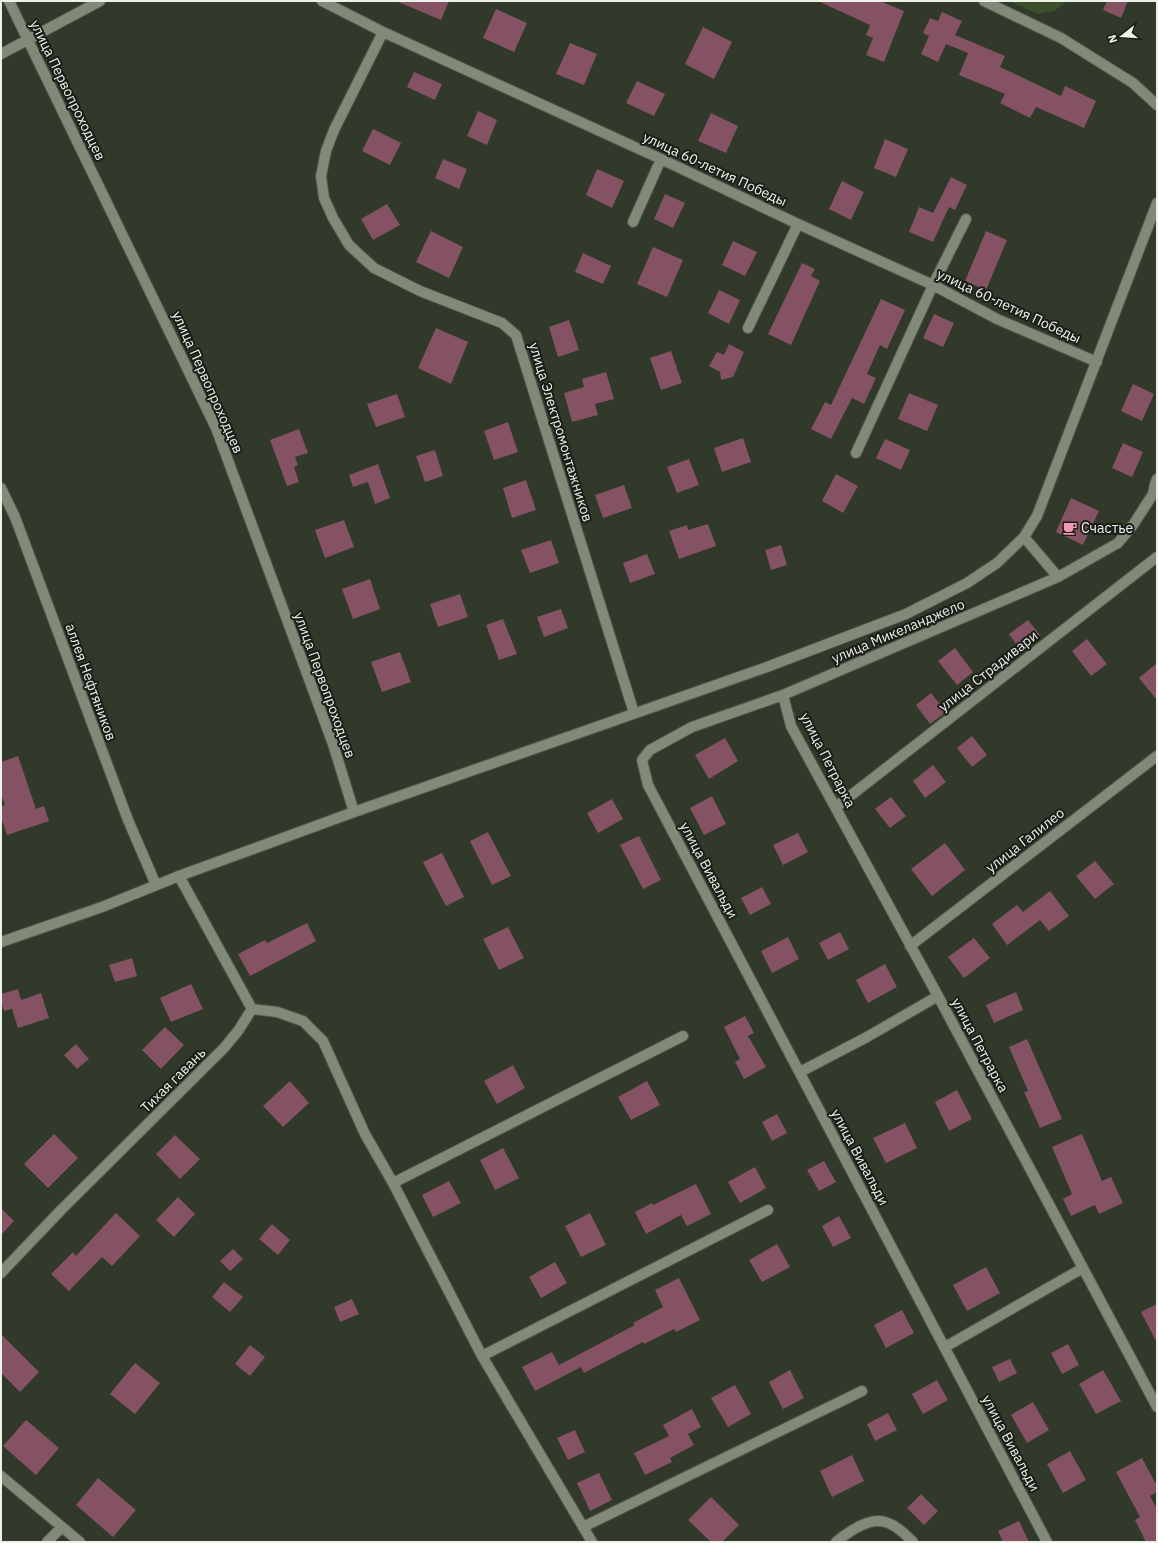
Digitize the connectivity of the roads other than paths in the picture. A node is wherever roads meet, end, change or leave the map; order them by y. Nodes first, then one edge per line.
1 (9, 1) edge
2 (100, 1) edge
3 (322, 1) edge
4 (984, 1) edge
5 (383, 32) junction
6 (29, 40) junction
7 (1, 54) edge
8 (1157, 105) edge
9 (661, 159) junction
10 (1157, 203) edge
11 (966, 219) dead end
12 (633, 222) dead end
13 (798, 224) junction
14 (933, 285) junction
15 (748, 328) dead end
16 (1096, 362) junction
17 (856, 453) dead end
18 (1157, 479) edge
19 (1, 488) edge
20 (1155, 495) edge
21 (1024, 537) junction
22 (1157, 557) edge
23 (1058, 577) junction
24 (783, 695) junction
25 (634, 713) junction
26 (1157, 756) edge
27 (648, 785) joint
28 (836, 806) junction
29 (354, 812) junction
30 (179, 876) junction
31 (156, 885) junction
32 (1, 942) edge
33 (910, 946) junction
34 (938, 996) junction
35 (252, 1010) junction
36 (683, 1036) dead end
37 (800, 1072) junction
38 (394, 1183) junction
39 (768, 1210) dead end
40 (1083, 1268) junction
41 (1, 1273) edge
42 (945, 1347) junction
43 (482, 1356) junction
44 (862, 1391) dead end
45 (1157, 1407) edge
46 (1, 1476) edge
47 (62, 1527) junction
48 (583, 1527) junction
49 (47, 1542) edge
50 (80, 1542) edge
51 (592, 1542) edge
52 (836, 1542) edge
53 (913, 1542) edge
54 (1047, 1542) edge

1 - 6 street, улица Первопроходцев
2 - 6 street
3 - 5 street, улица 60-летия Победы
4 - 8 street
5 - 9 street, улица 60-летия Победы
5 - 25 street, улица Электромонтажников
6 - 7 street
6 - 29 street, улица Первопроходцев
9 - 12 street
9 - 13 street, улица 60-летия Победы
10 - 16 street
11 - 14 street
13 - 14 street, улица 60-летия Победы
13 - 15 street
14 - 16 street, улица 60-летия Победы
14 - 17 street
16 - 21 street
18 - 20 street, улица Микеланджело
19 - 31 street, аллея Нефтяников
20 - 23 street, улица Микеланджело
21 - 23 street
21 - 25 street
22 - 28 street, улица Страдивари
23 - 24 street, улица Микеланджело
24 - 27 street, улица Микеланджело
24 - 28 street, улица Петрарка
25 - 29 street
26 - 33 street, улица Галилео
27 - 37 street, улица Вивальди
28 - 33 street, улица Петрарка
29 - 30 street
30 - 31 street
30 - 35 street
31 - 32 street
33 - 34 street, улица Петрарка
34 - 37 street
34 - 40 street, улица Петрарка
35 - 38 street
35 - 41 street, Тихая гавань
36 - 38 street
37 - 42 street, улица Вивальди
38 - 43 street
39 - 43 street
40 - 42 street
40 - 45 street, улица Петрарка
42 - 54 street, улица Вивальди
43 - 48 street
44 - 48 street
46 - 47 street
47 - 49 street
47 - 50 street
48 - 51 street
52 - 53 street

